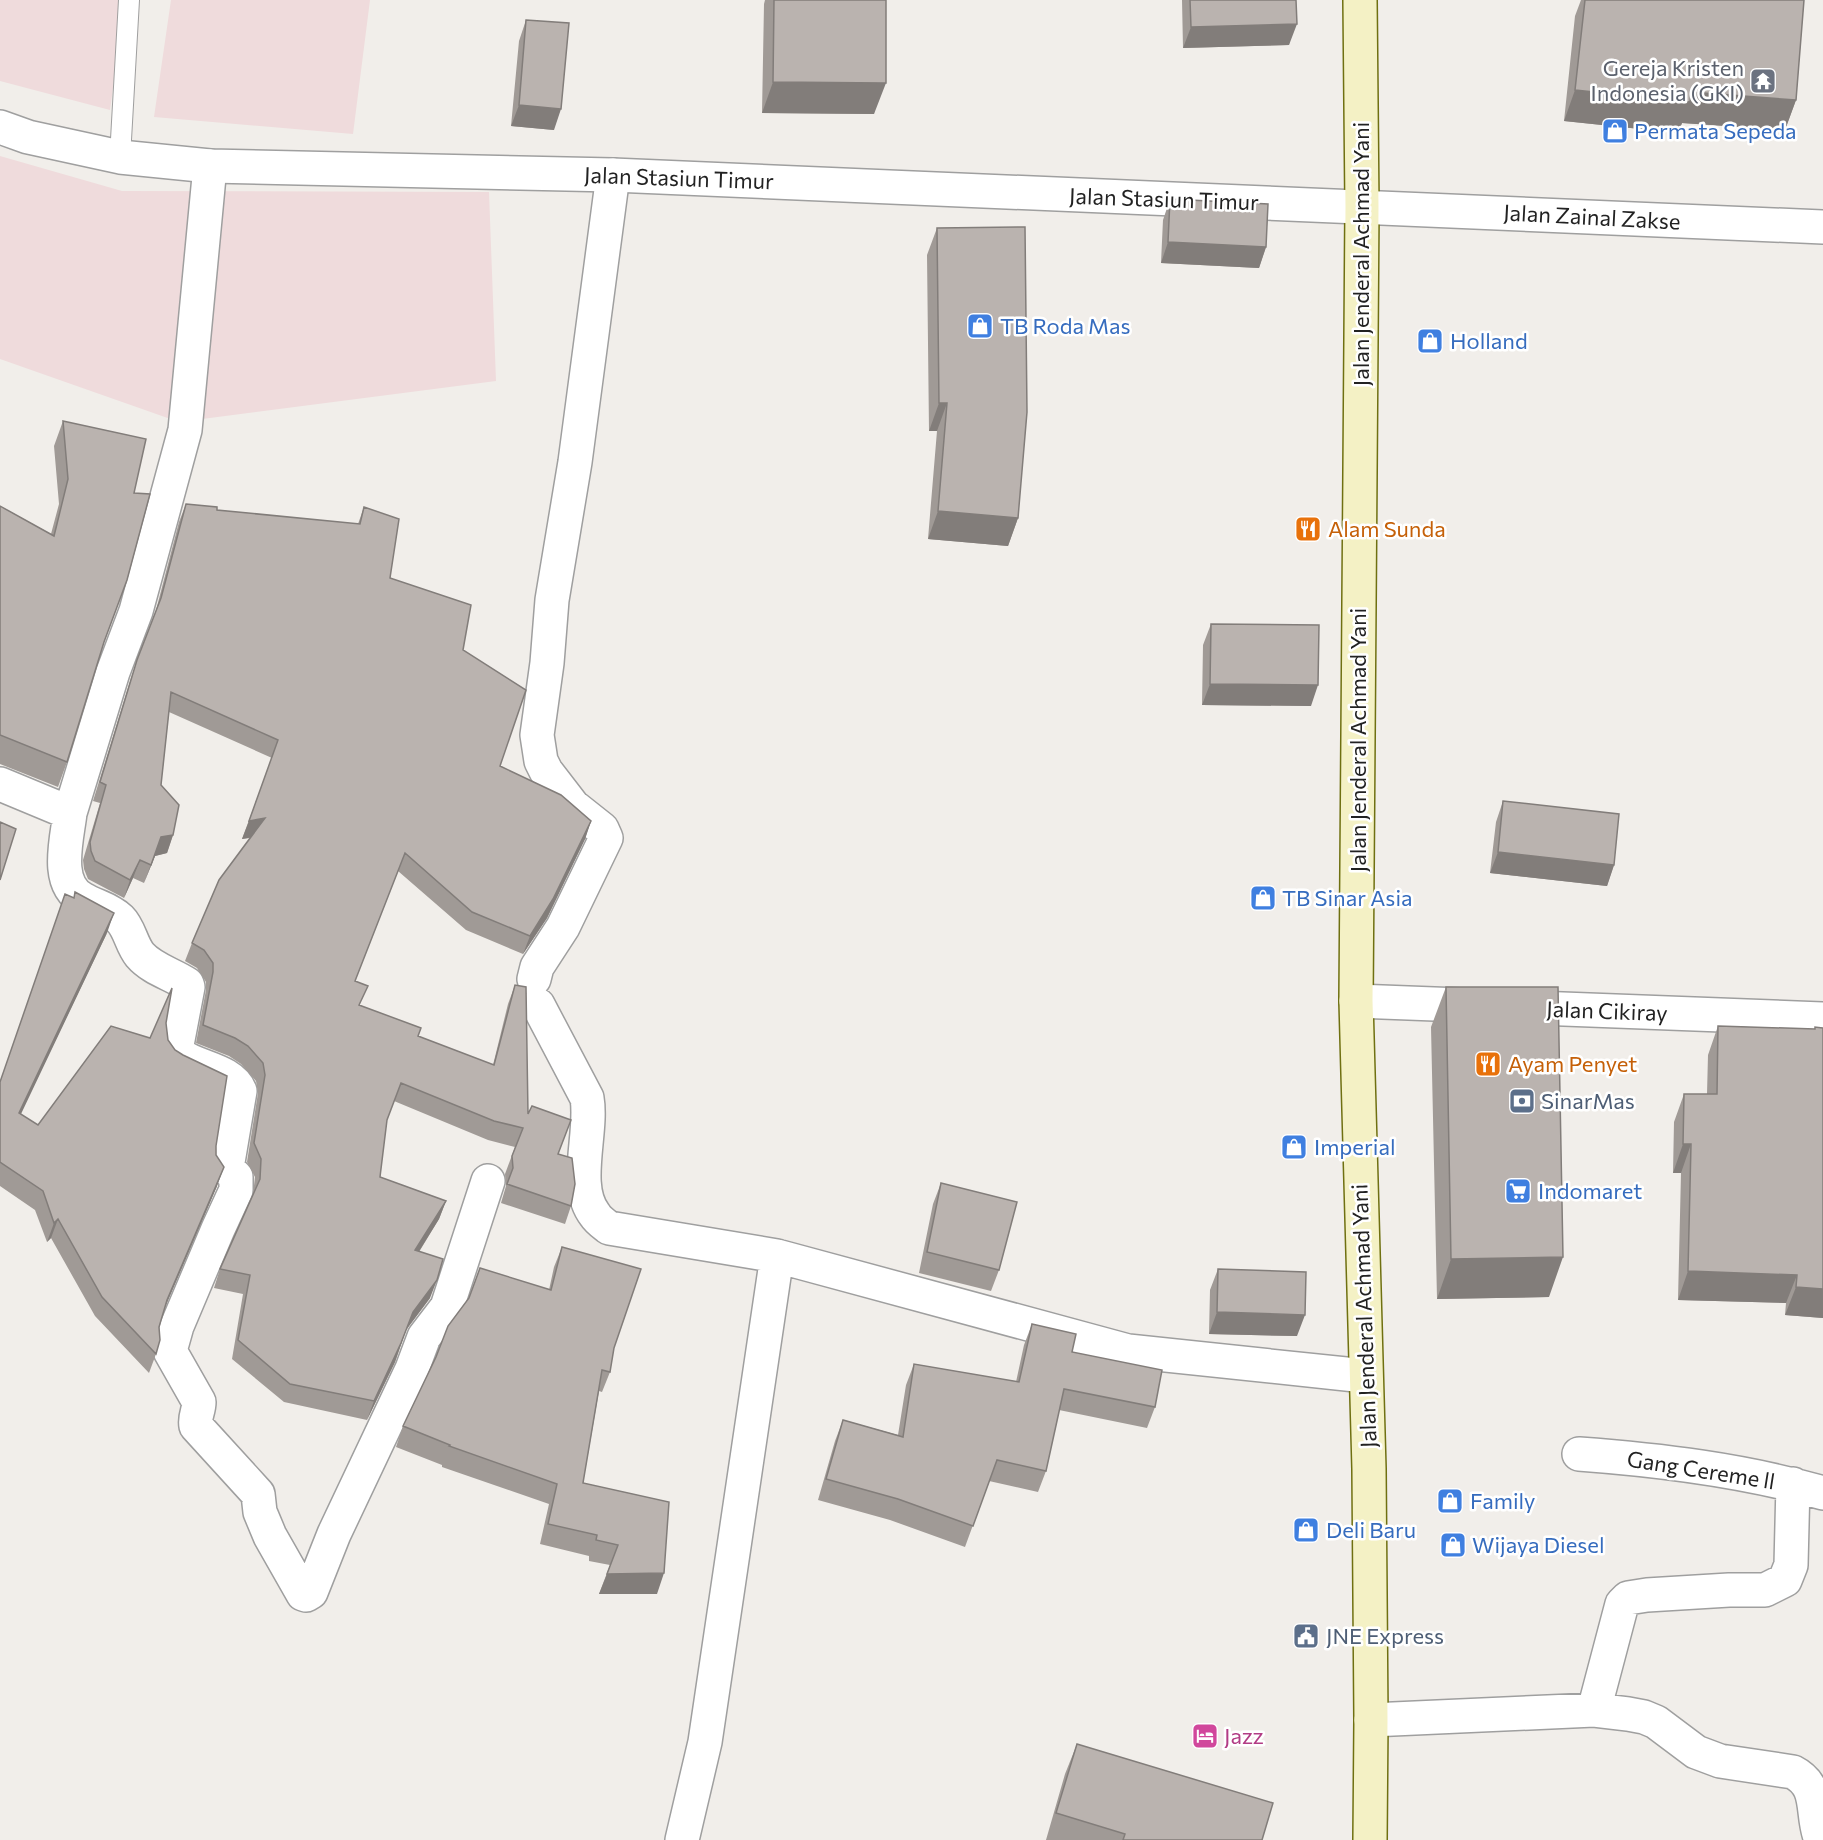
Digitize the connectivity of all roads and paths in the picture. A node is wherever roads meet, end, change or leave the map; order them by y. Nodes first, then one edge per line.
1 (129, 0) edge
2 (1360, 0) edge
3 (0, 127) edge
4 (120, 157) junction
5 (210, 166) junction
6 (613, 175) junction
7 (1362, 207) junction
8 (1823, 227) edge
9 (0, 784) edge
10 (69, 813) junction
11 (1356, 1001) junction
12 (1823, 1019) edge
13 (488, 1181) dead end
14 (777, 1256) junction
15 (1365, 1376) junction
16 (1579, 1454) dead end
17 (1808, 1488) edge
18 (1594, 1710) junction
19 (1371, 1720) junction
20 (682, 1840) edge
21 (1370, 1840) edge
22 (1821, 1840) edge

1 - 4 lane
2 - 7 main road, Jalan Jenderal Achmad Yani
3 - 4 street, Jalan Stasiun Timur
4 - 5 street, Jalan Stasiun Timur
5 - 6 street, Jalan Stasiun Timur
5 - 10 street
6 - 7 street, Jalan Stasiun Timur
6 - 14 street
7 - 8 street, Jalan Zainal Zakse
7 - 11 main road, Jalan Jenderal Achmad Yani
9 - 10 street
10 - 13 street
11 - 12 street, Jalan Cikiray
11 - 15 main road, Jalan Jenderal Achmad Yani
14 - 15 street
14 - 20 street
15 - 19 main road, Jalan Jenderal Achmad Yani
16 - 17 street, Gang Cereme ll
17 - 18 street
18 - 19 street
18 - 22 street
19 - 21 main road, Jalan Jenderal Achmad Yani

